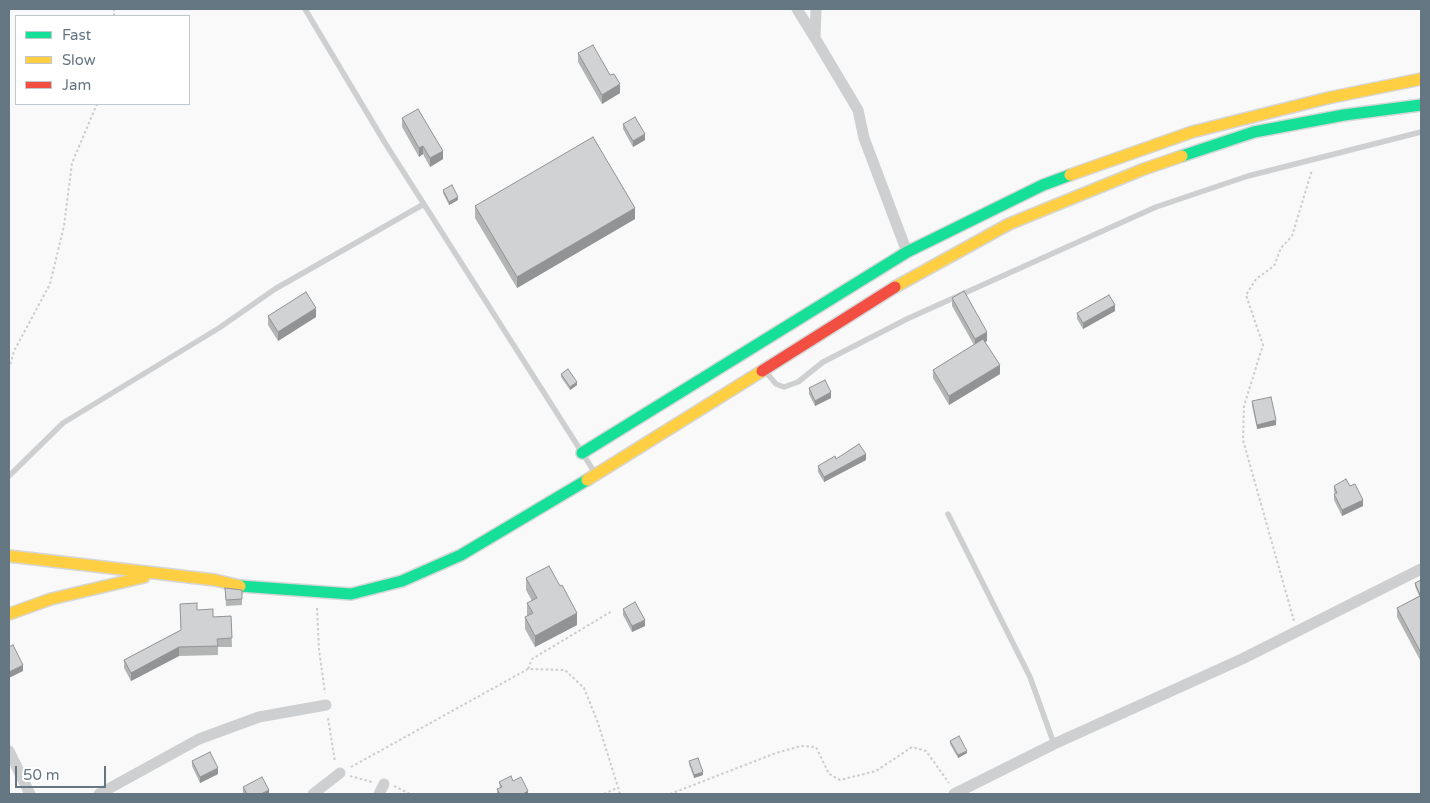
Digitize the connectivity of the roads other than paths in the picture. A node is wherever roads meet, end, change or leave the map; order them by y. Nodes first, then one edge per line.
1 (304, 9) edge
2 (797, 9) edge
3 (816, 9) edge
4 (815, 38) junction
5 (1421, 79) edge
6 (1421, 105) edge
7 (1421, 132) edge
8 (424, 204) junction
9 (906, 252) junction
10 (764, 369) junction
11 (582, 452) junction
12 (596, 474) junction
13 (9, 476) edge
14 (948, 514) dead end
15 (9, 556) edge
16 (1421, 569) edge
17 (154, 574) junction
18 (9, 614) edge
19 (326, 705) road end
20 (1054, 744) junction
21 (9, 751) edge
22 (340, 772) road end
23 (972, 790) edge
24 (30, 794) edge
25 (98, 794) edge
26 (313, 794) edge
27 (955, 794) edge

1 - 8 lane
2 - 4 street
3 - 4 street
4 - 9 street
5 - 9 street
6 - 10 street
7 - 10 lane
8 - 11 lane
8 - 13 lane
9 - 11 street
10 - 12 street
11 - 12 lane
12 - 17 street
14 - 20 lane
15 - 17 street
16 - 20 street
17 - 18 street
19 - 25 street
20 - 23 street
21 - 24 street
22 - 26 street
23 - 27 street

